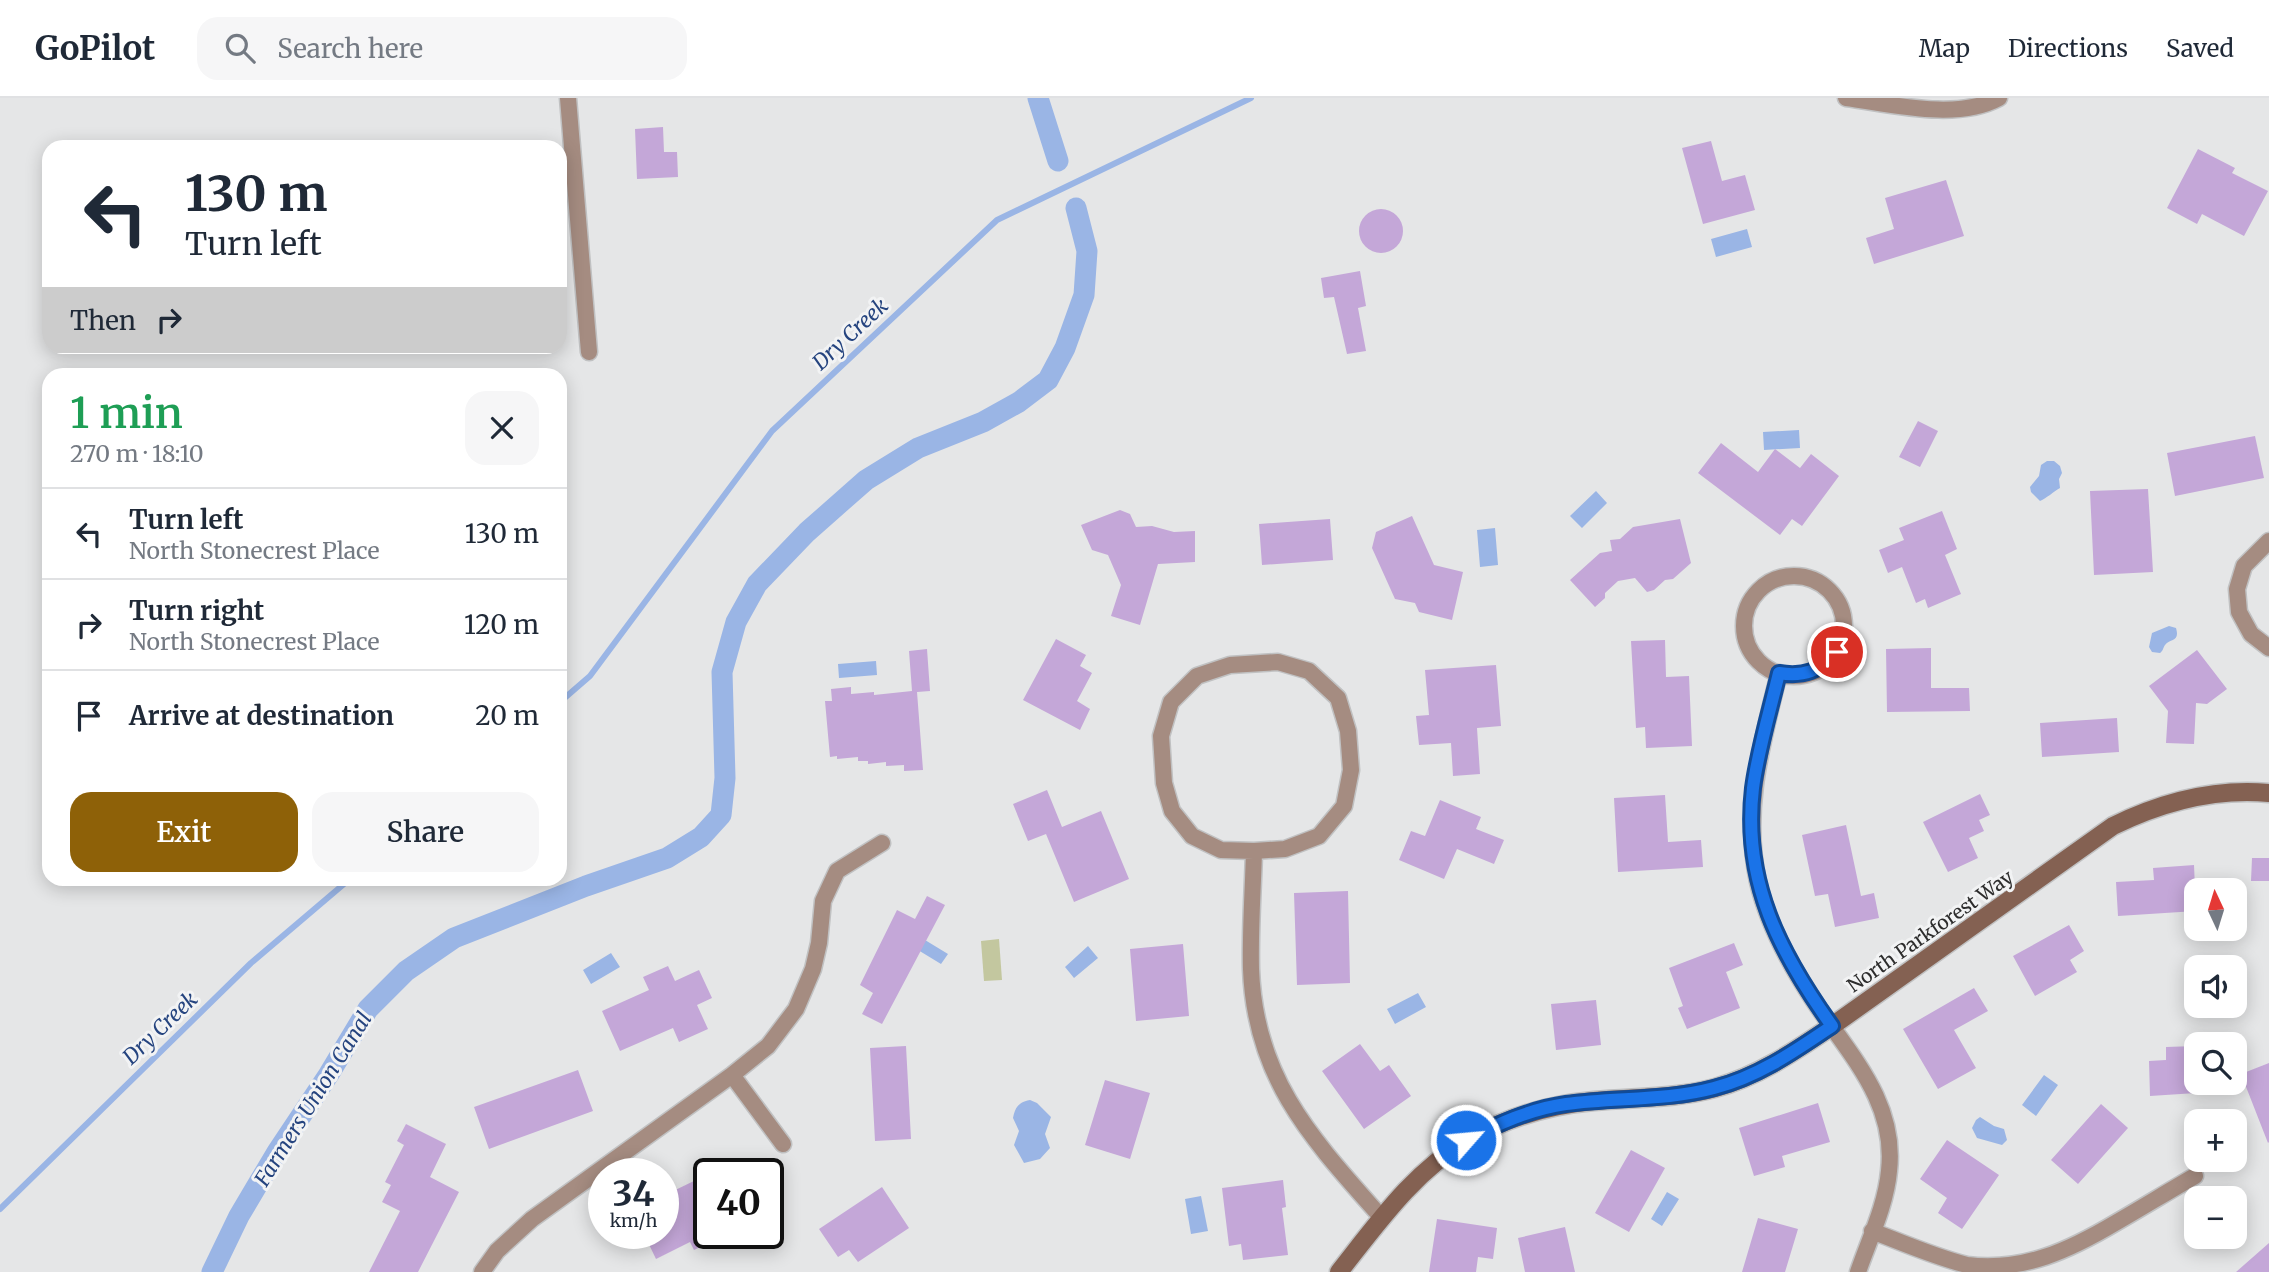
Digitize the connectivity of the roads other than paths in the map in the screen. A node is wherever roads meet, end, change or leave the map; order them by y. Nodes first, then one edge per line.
1 (568, 98) edge
2 (1846, 98) edge
3 (1999, 98) edge
4 (589, 352) dead end
5 (2269, 541) edge
6 (2269, 648) edge
7 (1779, 673) junction
8 (2269, 793) edge
9 (882, 843) dead end
10 (1254, 851) junction
11 (1832, 1026) junction
12 (733, 1075) junction
13 (783, 1144) dead end
14 (2194, 1176) dead end
15 (1382, 1218) junction
16 (1872, 1231) junction
17 (482, 1272) edge
18 (1339, 1272) edge
19 (1858, 1272) edge

1 - 4 street
2 - 3 street
5 - 6 street
7 - 7 street
7 - 11 street
8 - 11 street, North Parkforest Way
9 - 12 street
10 - 10 street
10 - 15 street
11 - 15 street, North Parkforest Way
11 - 16 street
12 - 13 street
12 - 17 street
14 - 16 street
15 - 18 street, North Parkforest Way
16 - 19 street

